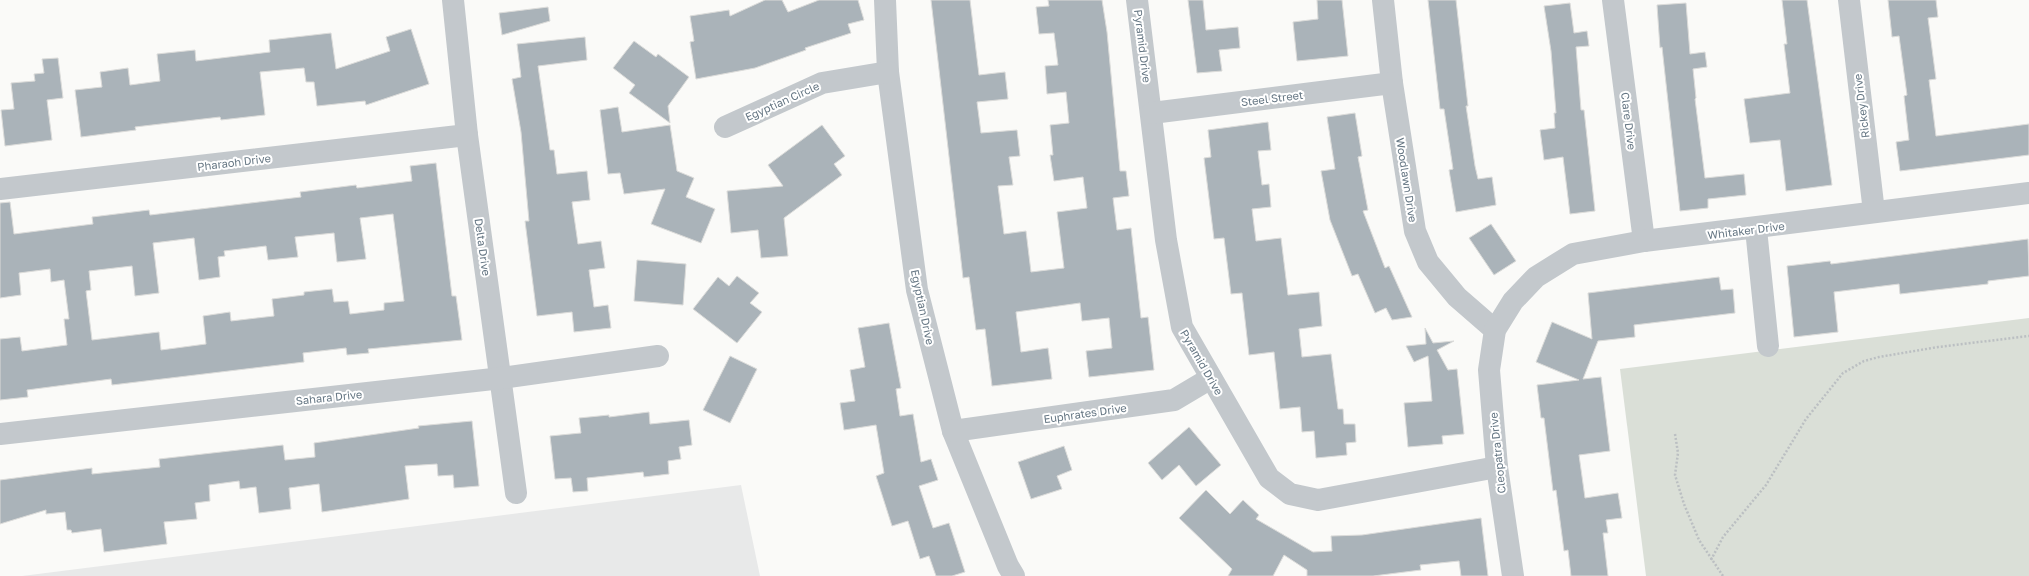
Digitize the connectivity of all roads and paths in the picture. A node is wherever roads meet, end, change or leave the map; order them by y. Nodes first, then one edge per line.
1 (453, 0) edge
2 (884, 0) edge
3 (1137, 0) edge
4 (1383, 0) edge
5 (1614, 0) edge
6 (1849, 0) edge
7 (888, 72) junction
8 (1392, 83) junction
9 (1152, 113) junction
10 (725, 127) dead end
11 (467, 135) junction
12 (0, 189) edge
13 (2029, 193) edge
14 (1874, 212) junction
15 (1756, 229) junction
16 (1644, 241) junction
17 (1496, 330) junction
18 (2029, 336) edge
19 (1768, 346) dead end
20 (658, 356) dead end
21 (502, 378) junction
22 (1211, 378) junction
23 (953, 431) junction
24 (0, 434) edge
25 (1675, 434) dead end
26 (1497, 467) junction
27 (516, 493) dead end
28 (1711, 560) junction
29 (1014, 576) edge
30 (1513, 576) edge
31 (1723, 576) edge

1 - 11 street, Delta Drive
2 - 7 street, Egyptian Drive
3 - 9 street, Pyramid Drive
4 - 8 street, Woodlawn Drive
5 - 16 street, Clare Drive
6 - 14 street, Rickey Drive
7 - 10 street, Egyptian Circle
7 - 23 street, Egyptian Drive
8 - 9 street, Steel Street
8 - 17 street, Woodlawn Drive
9 - 22 street, Pyramid Drive
11 - 12 street, Pharaoh Drive
11 - 21 street, Delta Drive
13 - 14 street, Whitaker Drive
14 - 15 street, Whitaker Drive
15 - 16 street, Whitaker Drive
15 - 19 street
16 - 17 street, Whitaker Drive
17 - 26 street, Cleopatra Drive
18 - 28 path
20 - 21 street, Sahara Drive
21 - 24 street, Sahara Drive
21 - 27 street, Delta Drive
22 - 23 street, Euphrates Drive
22 - 26 street, Pyramid Drive
23 - 29 street, Egyptian Drive
25 - 28 path
26 - 30 street, Cleopatra Drive
28 - 31 path

